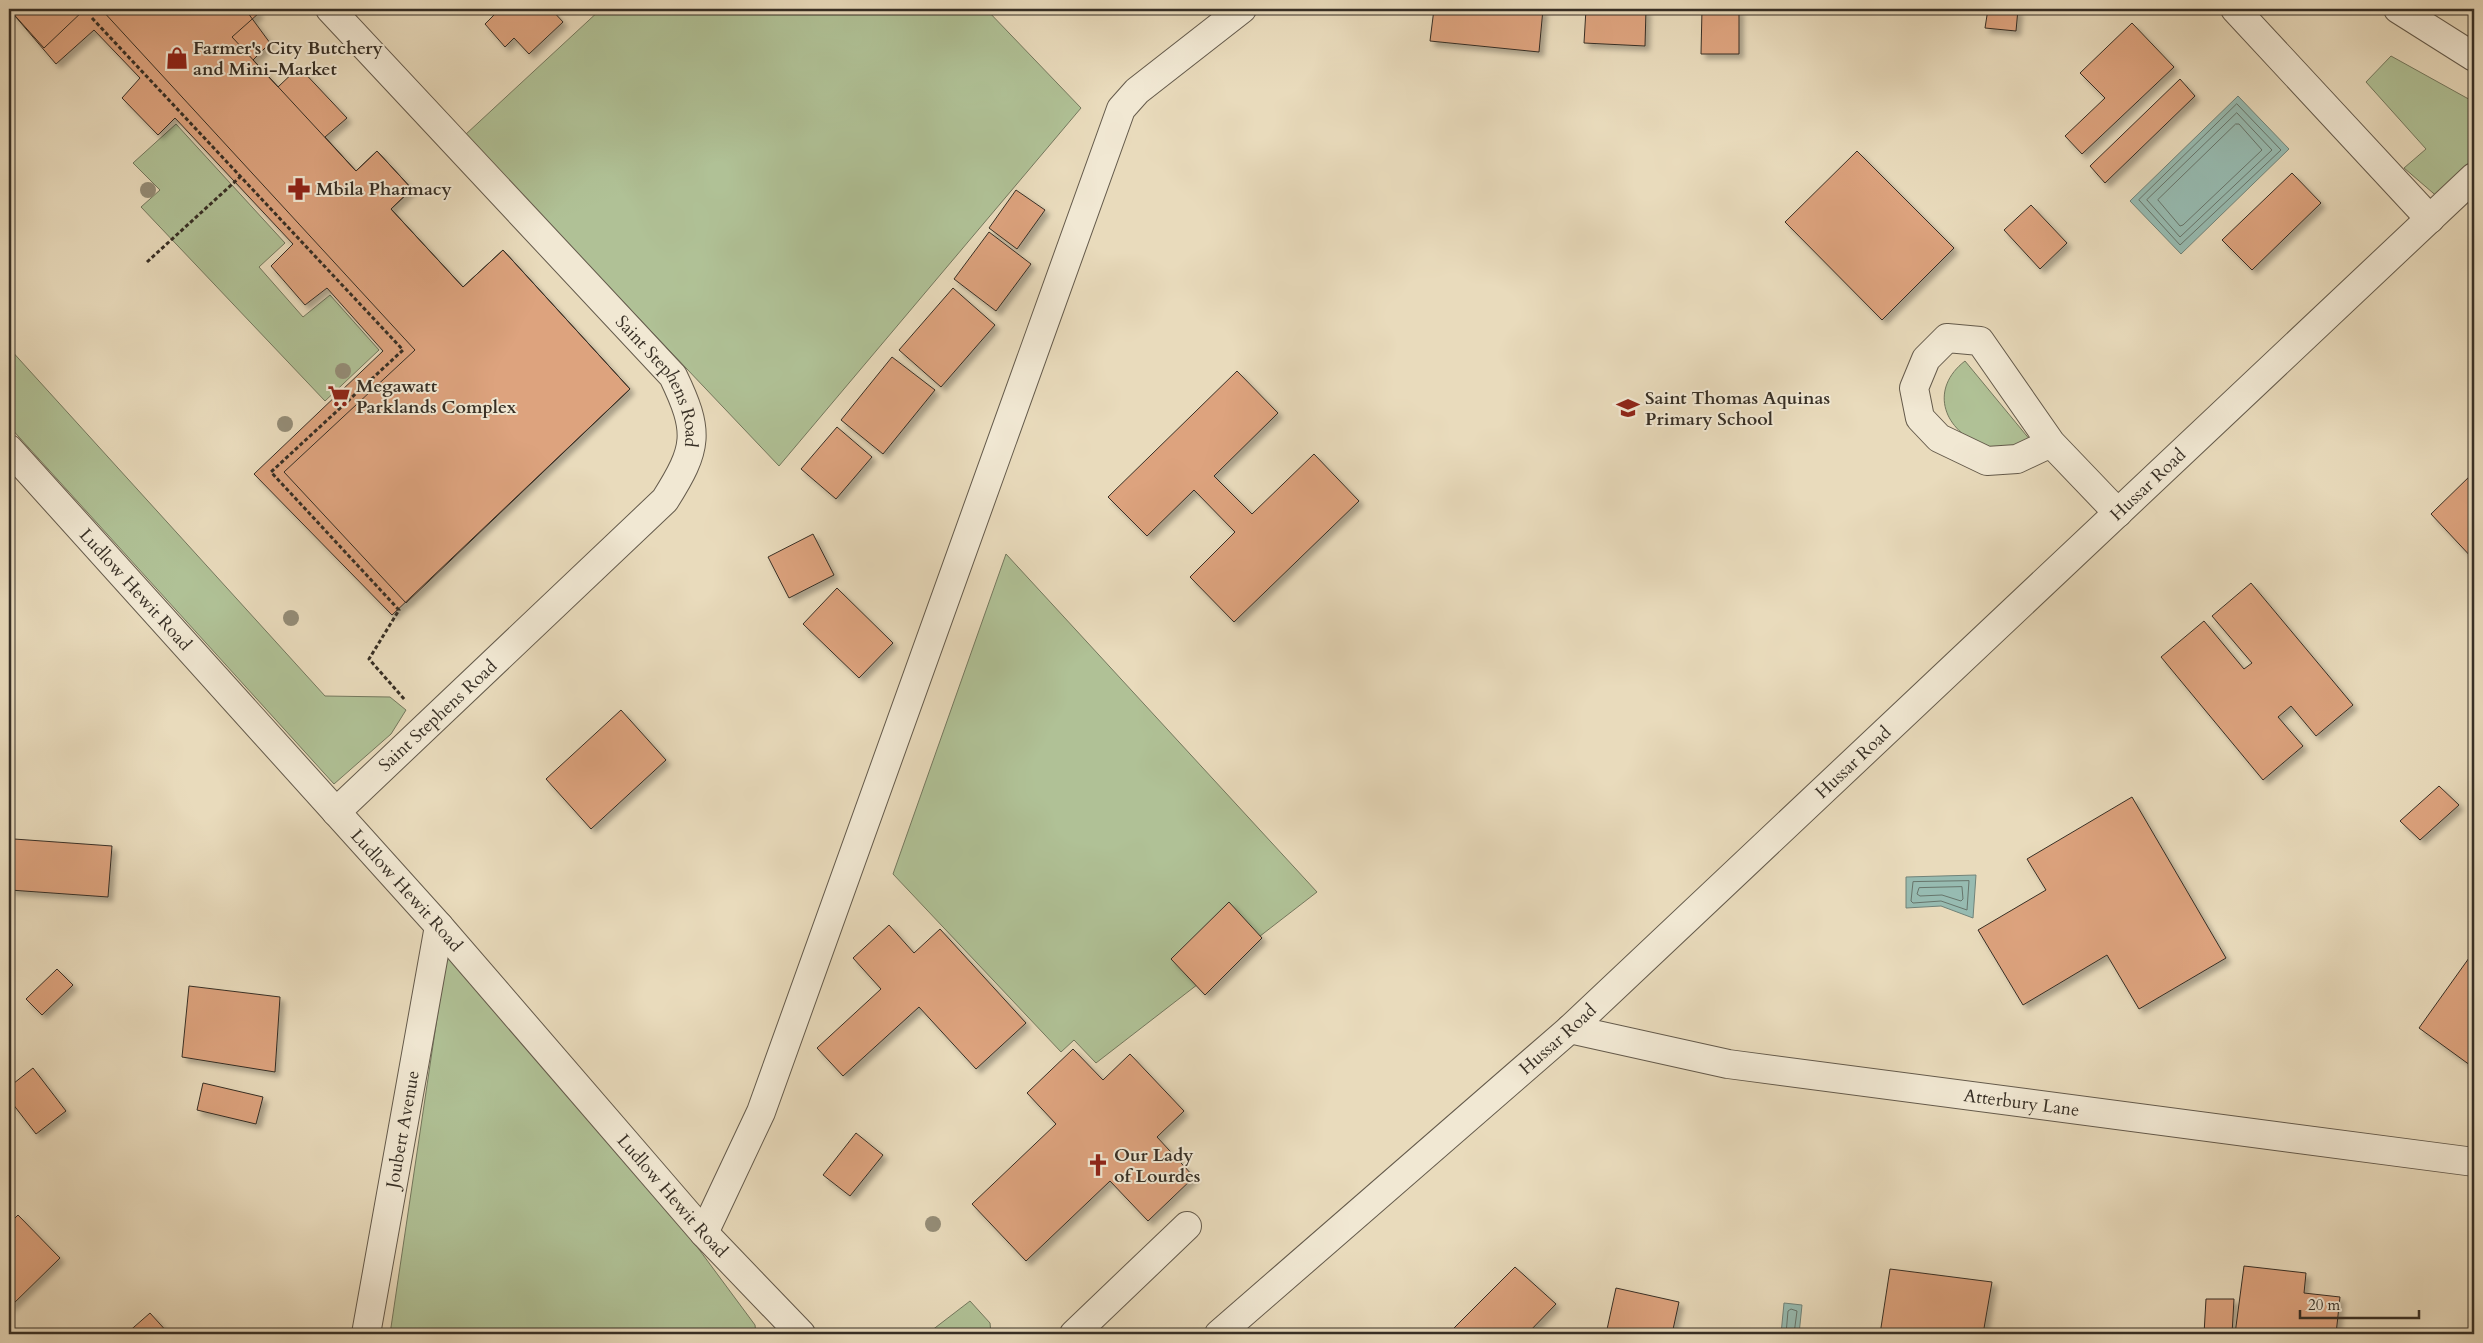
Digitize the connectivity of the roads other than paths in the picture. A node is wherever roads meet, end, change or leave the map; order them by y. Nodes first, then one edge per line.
1 (330, 9) edge
2 (1242, 9) edge
3 (2235, 9) edge
4 (2398, 9) edge
5 (2474, 56) edge
6 (2474, 177) edge
7 (2430, 219) junction
8 (2051, 443) junction
9 (9, 449) edge
10 (2118, 513) junction
11 (336, 812) junction
12 (439, 926) junction
13 (1570, 1029) junction
14 (2474, 1162) edge
15 (1187, 1226) dead end
16 (704, 1233) junction
17 (795, 1332) edge
18 (366, 1334) edge
19 (1074, 1334) edge
20 (1219, 1334) edge

1 - 11 street, Saint Stephens Road
2 - 16 street
3 - 7 street
4 - 5 street
6 - 7 street, Hussar Road
7 - 10 street, Hussar Road
8 - 8 street
8 - 10 street
9 - 11 street, Ludlow Hewit Road
10 - 13 street, Hussar Road
11 - 12 street, Ludlow Hewit Road
12 - 16 street, Ludlow Hewit Road
12 - 18 street, Joubert Avenue
13 - 14 street, Atterbury Lane
13 - 20 street, Hussar Road
15 - 19 street
16 - 17 street, Ludlow Hewit Road

